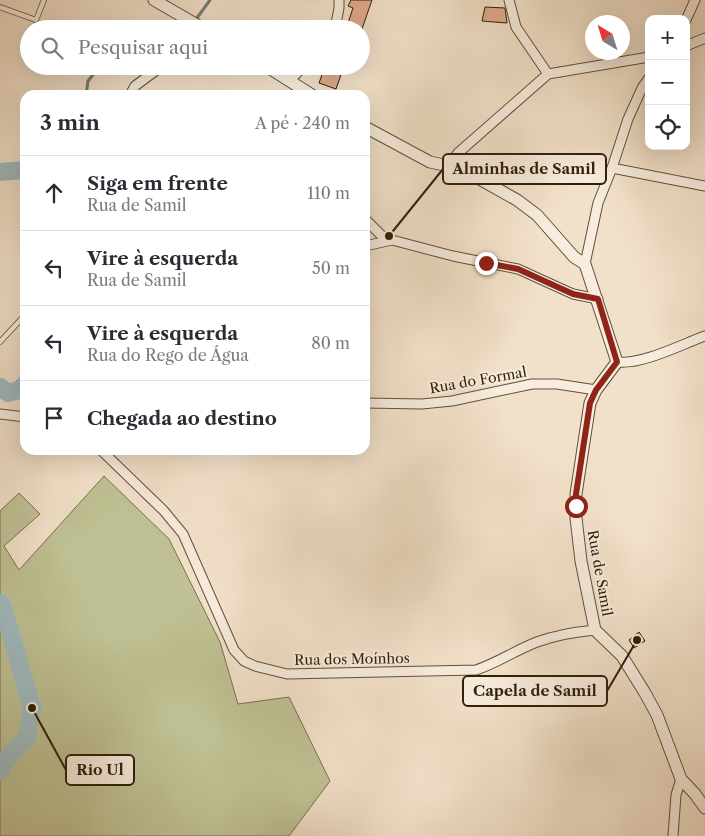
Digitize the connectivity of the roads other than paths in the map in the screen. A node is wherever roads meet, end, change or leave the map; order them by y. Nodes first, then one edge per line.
1 (44, 0) edge
2 (154, 0) edge
3 (339, 0) edge
4 (509, 0) edge
5 (695, 0) edge
6 (0, 7) edge
7 (688, 15) edge
8 (188, 20) edge
9 (337, 20) edge
10 (705, 38) edge
11 (690, 44) edge
12 (645, 58) edge
13 (548, 74) junction
14 (150, 75) edge
15 (280, 75) edge
16 (295, 75) edge
17 (289, 81) junction
18 (645, 84) edge
19 (133, 90) edge
20 (304, 90) edge
21 (370, 131) edge
22 (449, 166) junction
23 (612, 168) junction
24 (705, 186) edge
25 (370, 224) edge
26 (392, 240) junction
27 (370, 245) edge
28 (585, 264) junction
29 (598, 299) junction
30 (20, 320) edge
31 (705, 336) edge
32 (0, 342) edge
33 (617, 362) junction
34 (596, 390) junction
35 (370, 403) edge
36 (0, 414) edge
37 (20, 416) edge
38 (106, 455) edge
39 (595, 630) junction
40 (681, 779) junction
41 (705, 808) edge
42 (673, 836) edge

1 - 6 lane
2 - 8 street
3 - 9 street
4 - 13 street
5 - 7 street
10 - 11 street
12 - 13 street
13 - 22 street
14 - 19 street
15 - 17 street
16 - 17 street
17 - 20 street
18 - 23 street
21 - 22 street
22 - 28 street
23 - 24 street
23 - 28 street
25 - 26 street
26 - 27 street
26 - 29 street
28 - 29 street
29 - 33 street
30 - 32 lane
31 - 33 street
33 - 34 street, Rua de Samil
34 - 35 street, Rua do Formal
34 - 39 street, Rua de Samil
36 - 37 street
38 - 39 street, Rua dos Moínhos
39 - 40 street, Rua de Samil
40 - 41 street, Rua de Samil
40 - 42 street

